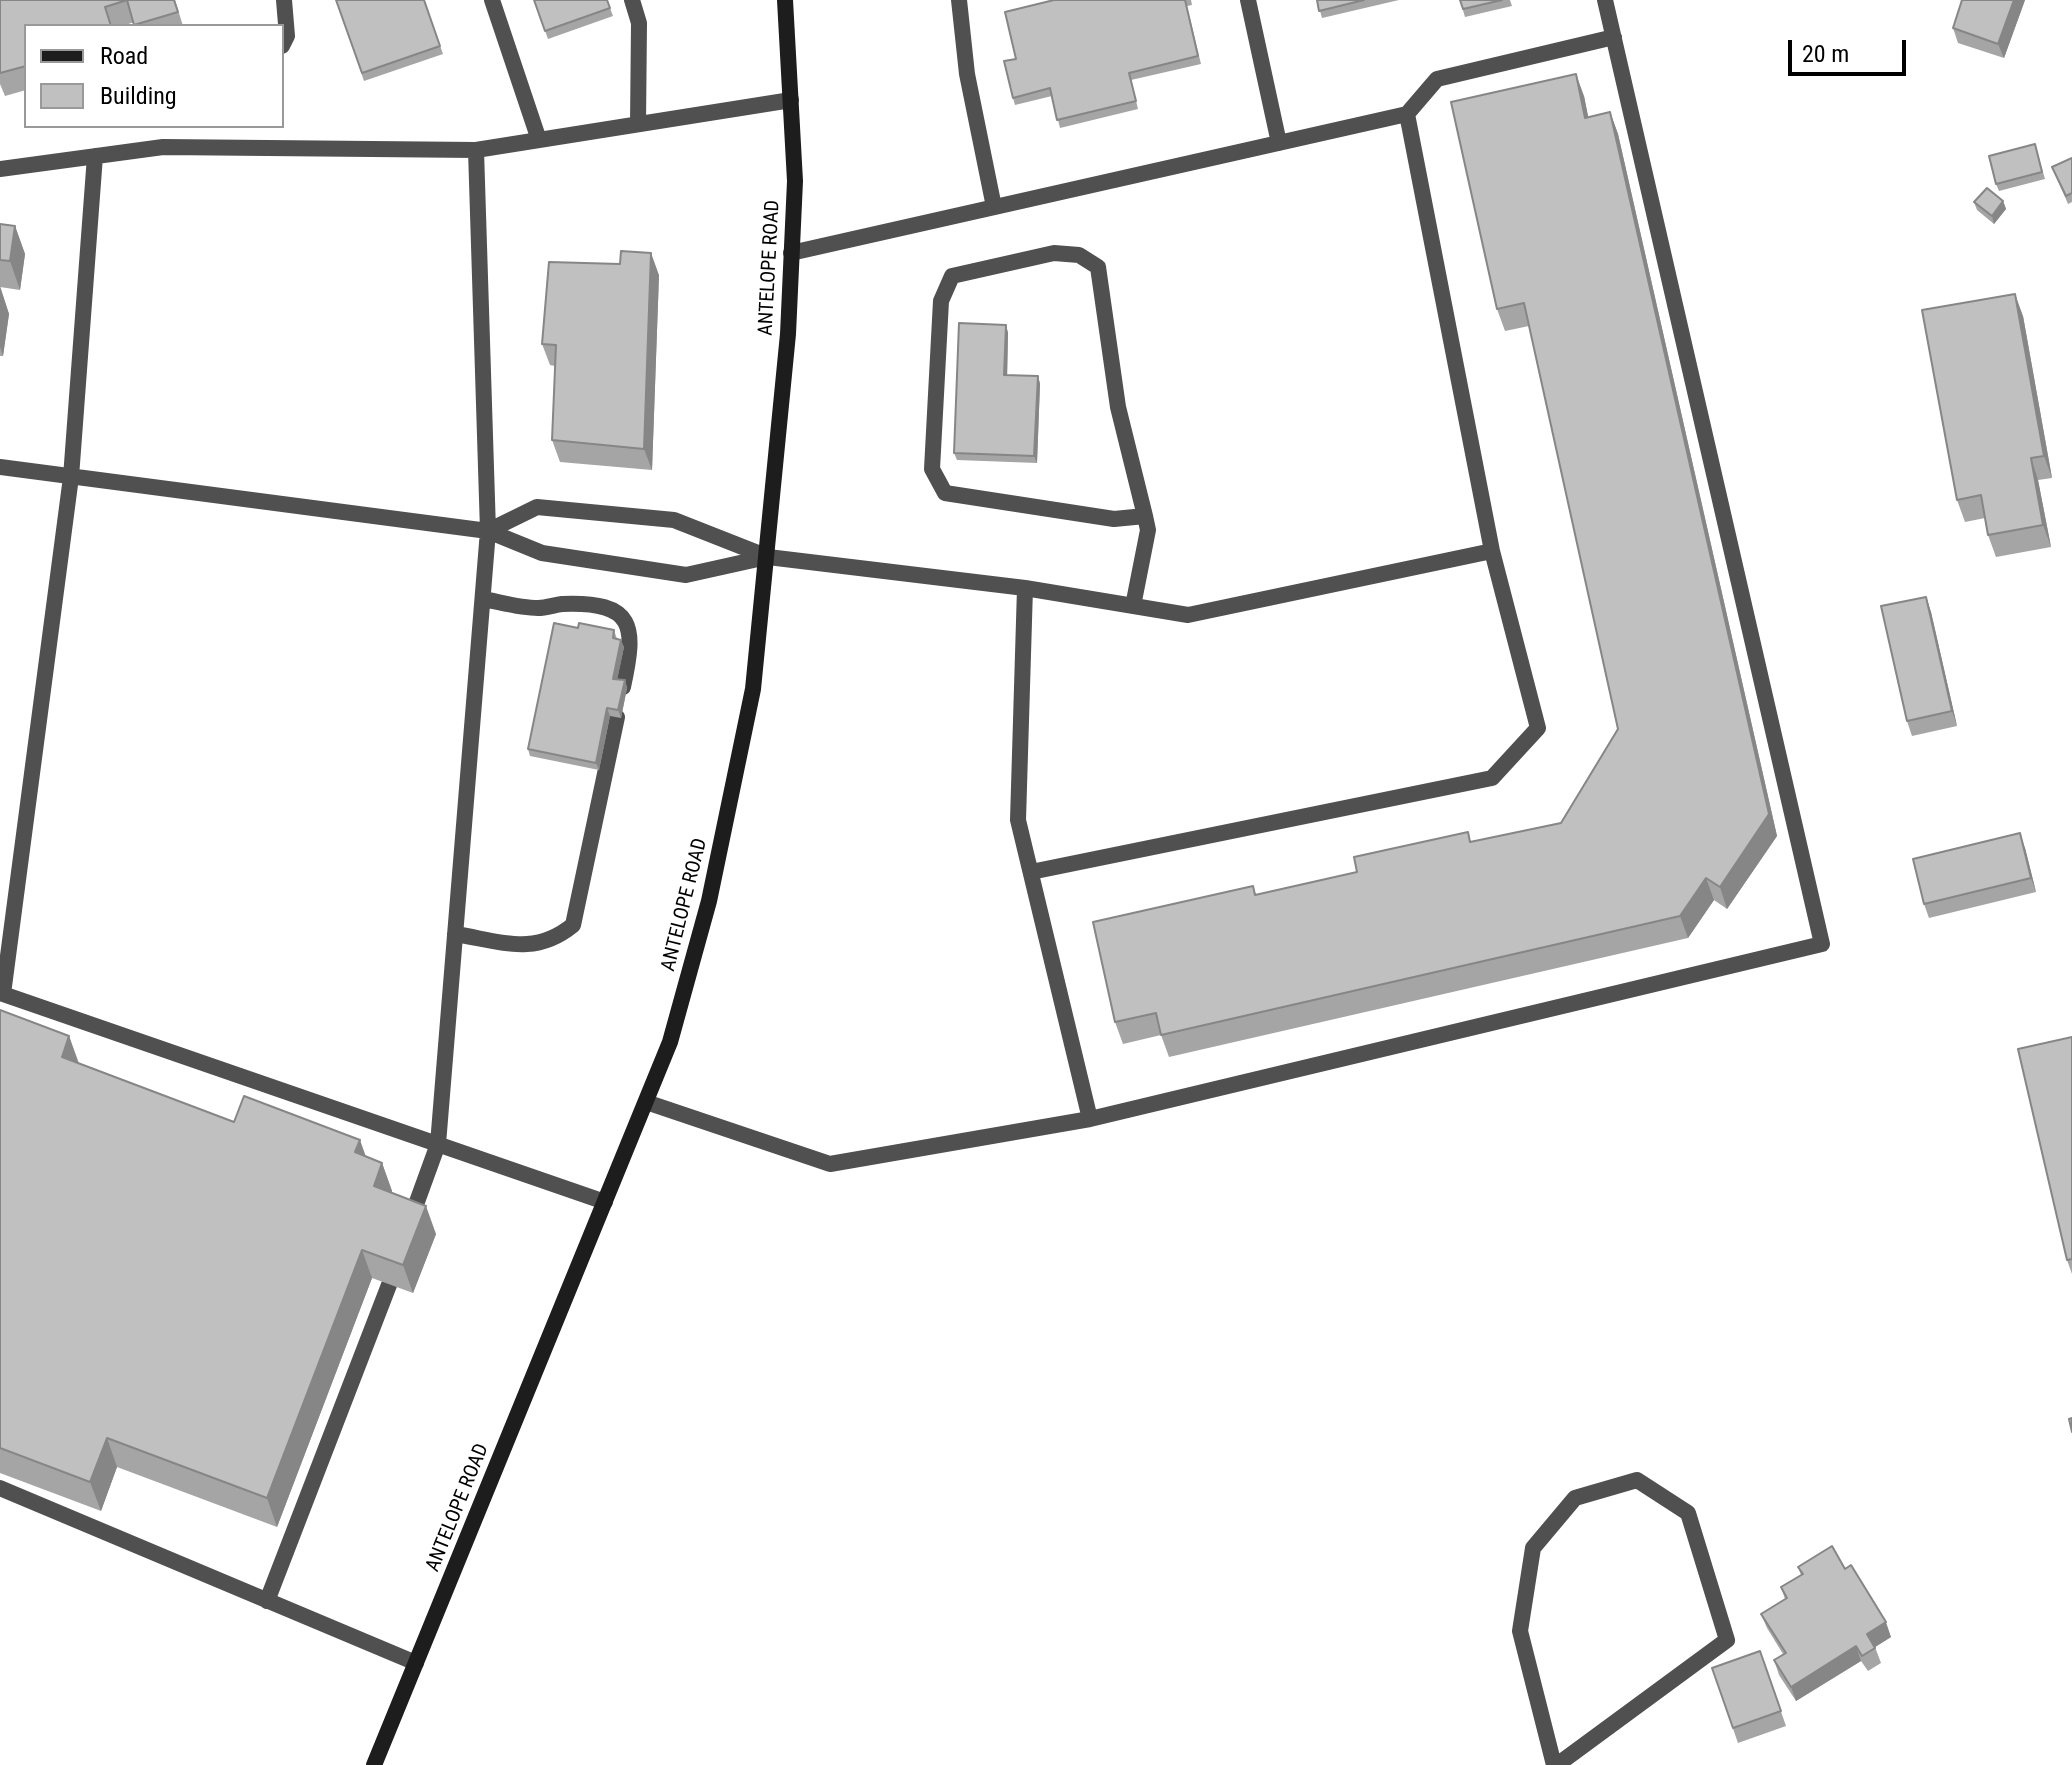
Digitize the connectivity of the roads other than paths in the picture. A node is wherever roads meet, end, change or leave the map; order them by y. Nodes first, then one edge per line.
1 (284, 0) edge
2 (492, 0) edge
3 (632, 0) edge
4 (785, 0) edge
5 (959, 0) edge
6 (1248, 0) edge
7 (1605, 0) edge
8 (1614, 37) junction
9 (284, 42) edge
10 (791, 100) junction
11 (1407, 114) junction
12 (638, 124) junction
13 (539, 140) junction
14 (1279, 143) junction
15 (476, 150) junction
16 (95, 156) junction
17 (0, 169) edge
18 (994, 207) junction
19 (791, 253) junction
20 (0, 467) edge
21 (71, 477) junction
22 (1145, 516) junction
23 (488, 531) junction
24 (1492, 551) junction
25 (768, 557) junction
26 (1025, 588) junction
27 (483, 599) junction
28 (1133, 606) junction
29 (623, 687) edge
30 (617, 717) edge
31 (1031, 872) junction
32 (455, 934) junction
33 (646, 1102) junction
34 (1090, 1119) junction
35 (438, 1144) junction
36 (605, 1202) junction
37 (409, 1224) edge
38 (389, 1285) edge
39 (0, 1488) edge
40 (267, 1601) junction
41 (416, 1663) junction
42 (374, 1765) edge
43 (1555, 1765) edge

1 - 9 street
2 - 13 street
3 - 12 street
4 - 10 main road, ANTELOPE ROAD
5 - 18 street
6 - 14 street
7 - 8 street
8 - 11 street
8 - 34 street
10 - 12 street
10 - 19 main road, ANTELOPE ROAD
11 - 14 street
11 - 24 street
12 - 13 street
13 - 15 street
14 - 18 street
15 - 16 street
15 - 23 street
16 - 17 street
16 - 21 street
18 - 19 street
19 - 25 main road, ANTELOPE ROAD
20 - 21 street
21 - 23 street
21 - 35 street
22 - 22 street
22 - 28 street
23 - 25 street
23 - 25 street
23 - 27 street
24 - 28 street
24 - 31 street
25 - 26 street
25 - 33 main road, ANTELOPE ROAD
26 - 28 street
26 - 31 street
27 - 29 street
27 - 32 street
30 - 32 street
31 - 34 street
32 - 35 street
33 - 34 street
33 - 36 main road, ANTELOPE ROAD
35 - 36 street
35 - 37 street
36 - 41 main road, ANTELOPE ROAD
38 - 40 street
39 - 40 street
40 - 41 street
41 - 42 main road, ANTELOPE ROAD
43 - 43 street

